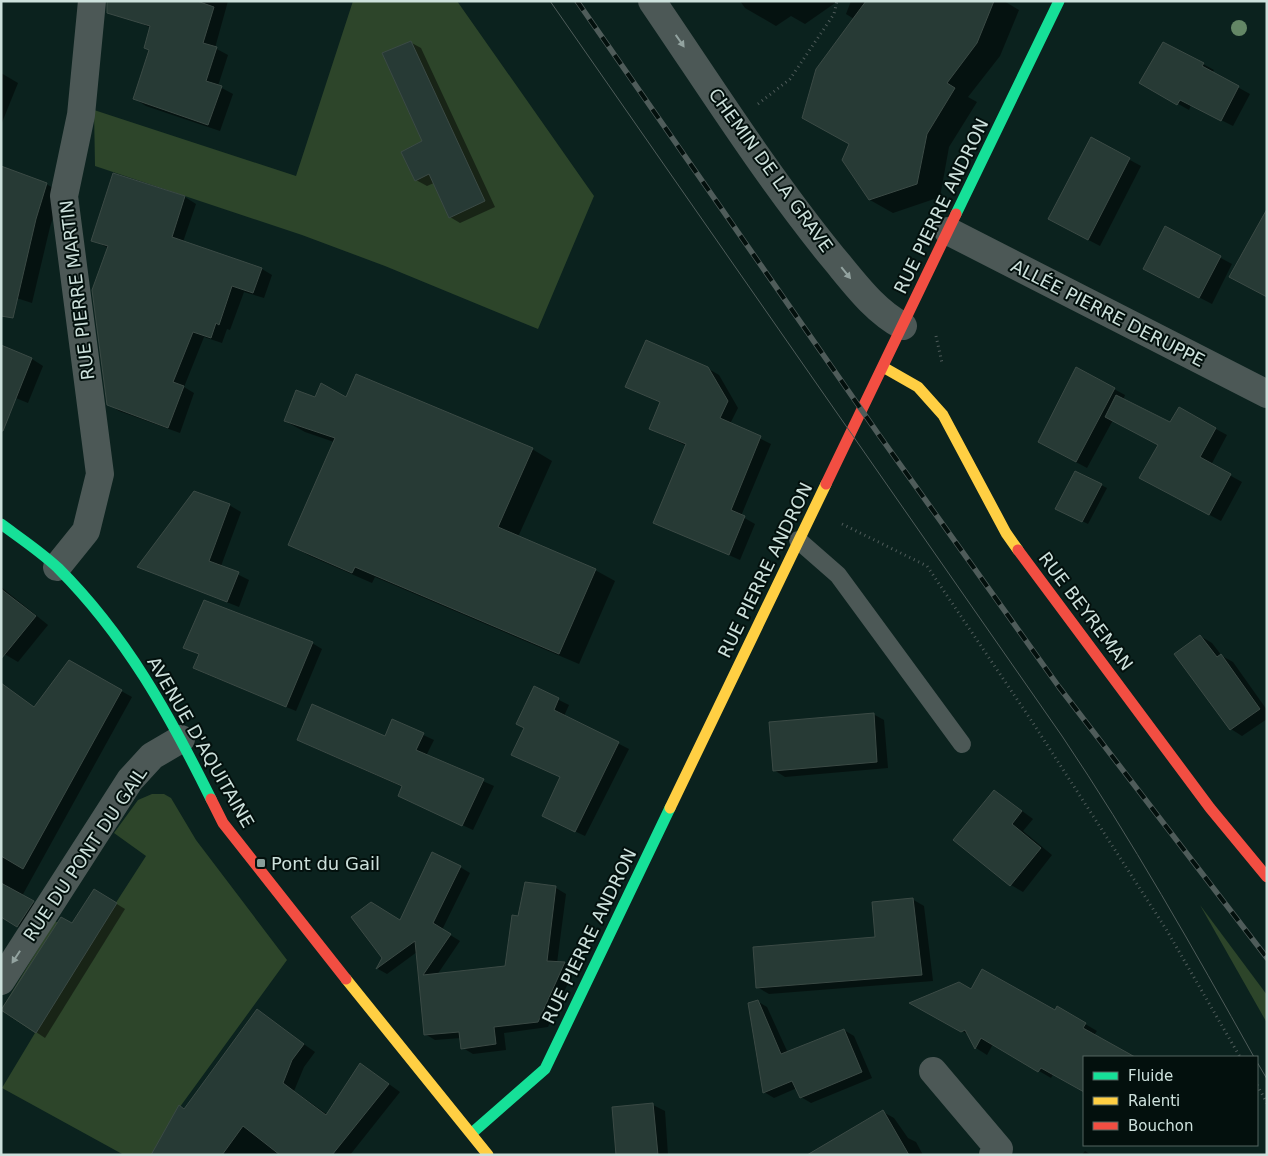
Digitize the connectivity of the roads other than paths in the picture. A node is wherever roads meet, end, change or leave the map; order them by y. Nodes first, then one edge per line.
1 (92, 1) edge
2 (652, 1) edge
3 (1059, 1) edge
4 (948, 231) junction
5 (903, 326) junction
6 (883, 367) junction
7 (1267, 394) edge
8 (1, 524) edge
9 (798, 540) junction
10 (56, 567) junction
11 (181, 739) junction
12 (962, 744) dead end
13 (1267, 877) edge
14 (1, 981) edge
15 (933, 1071) dead end
16 (472, 1133) junction
17 (488, 1155) edge
18 (993, 1155) edge

1 - 10 street, RUE PIERRE MARTIN
2 -> 5 street, CHEMIN DE LA GRAVE
3 - 4 street, RUE PIERRE ANDRON
4 - 5 street, RUE PIERRE ANDRON
4 - 7 street, ALLÉE PIERRE DERUPPE
5 - 6 street, RUE PIERRE ANDRON
6 - 9 street, RUE PIERRE ANDRON
6 - 13 street, RUE BEYREMAN
8 - 10 street, AVENUE D'AQUITAINE
9 - 12 lane
9 - 16 street, RUE PIERRE ANDRON
10 - 11 street, AVENUE D'AQUITAINE
11 -> 14 street, RUE DU PONT DU GAIL
11 - 16 street, AVENUE D'AQUITAINE
15 - 18 street
16 - 17 street, AVENUE D'AQUITAINE

